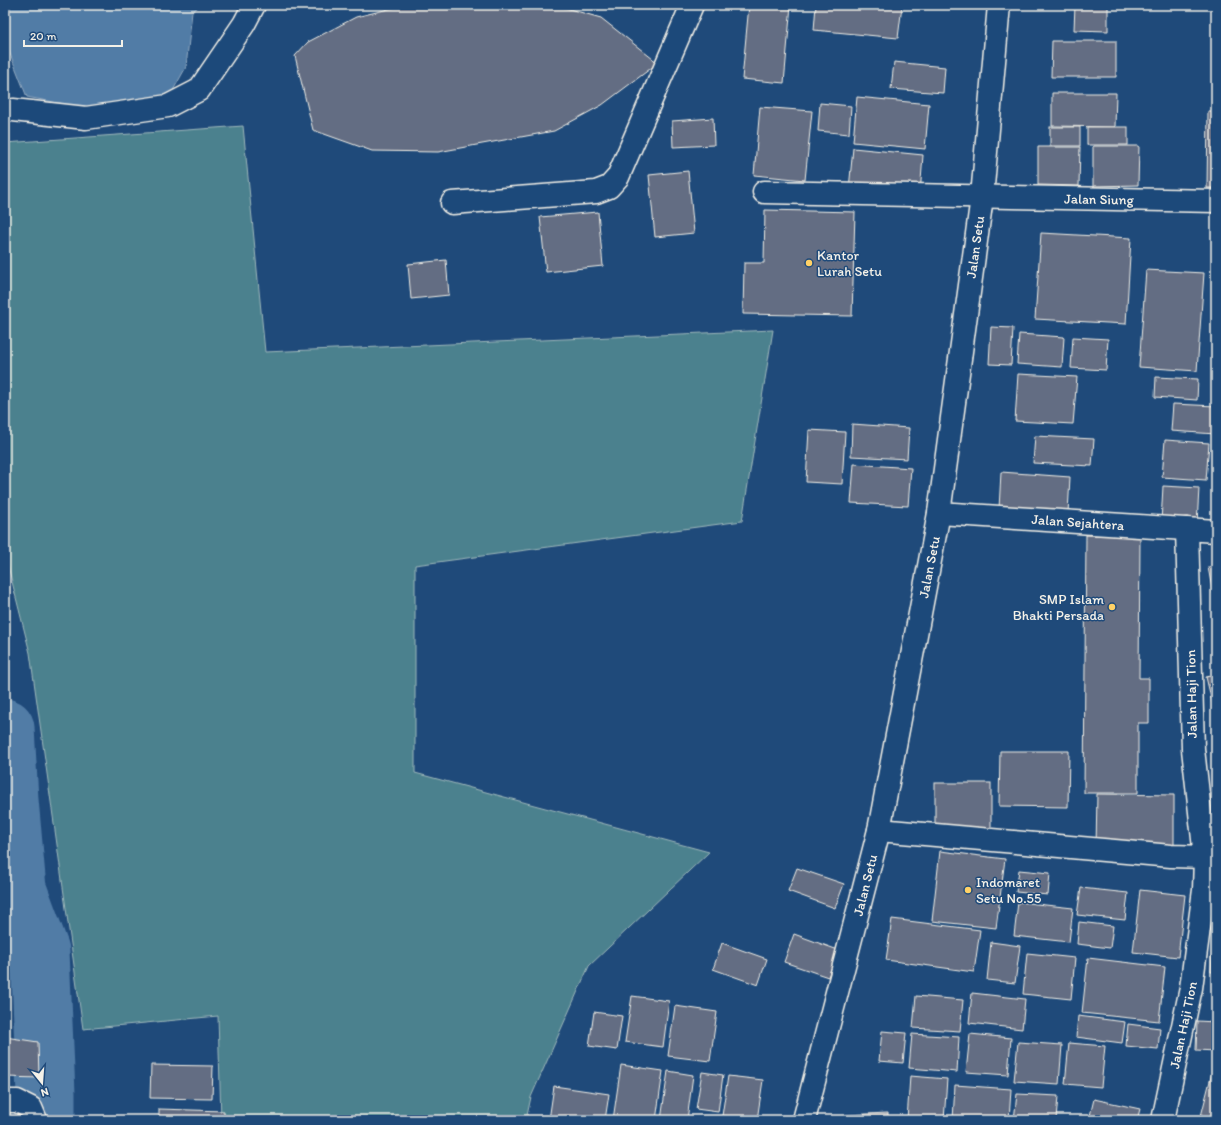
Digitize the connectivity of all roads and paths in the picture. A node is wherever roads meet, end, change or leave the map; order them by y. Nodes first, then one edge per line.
1 (254, 5) edge
2 (692, 5) edge
3 (999, 5) edge
4 (13, 110) dead end
5 (764, 192) dead end
6 (982, 197) junction
7 (1216, 201) edge
8 (452, 203) dead end
9 (939, 513) junction
10 (1187, 529) junction
11 (1216, 531) edge
12 (879, 830) junction
13 (1205, 857) junction
14 (5, 1100) edge
15 (36, 1120) edge
16 (804, 1120) edge
17 (1162, 1120) edge

1 - 4 street
2 - 8 street
3 - 6 street, Jalan Setu
5 - 6 street, Jalan Siung
6 - 7 street, Jalan Siung
6 - 9 street, Jalan Setu
9 - 10 street, Jalan Sejahtera
9 - 12 street, Jalan Setu
10 - 11 street, Jalan Sejahtera
10 - 13 street, Jalan Haji Tion
12 - 13 street
12 - 16 street, Jalan Setu
13 - 17 street, Jalan Haji Tion
14 - 15 street

